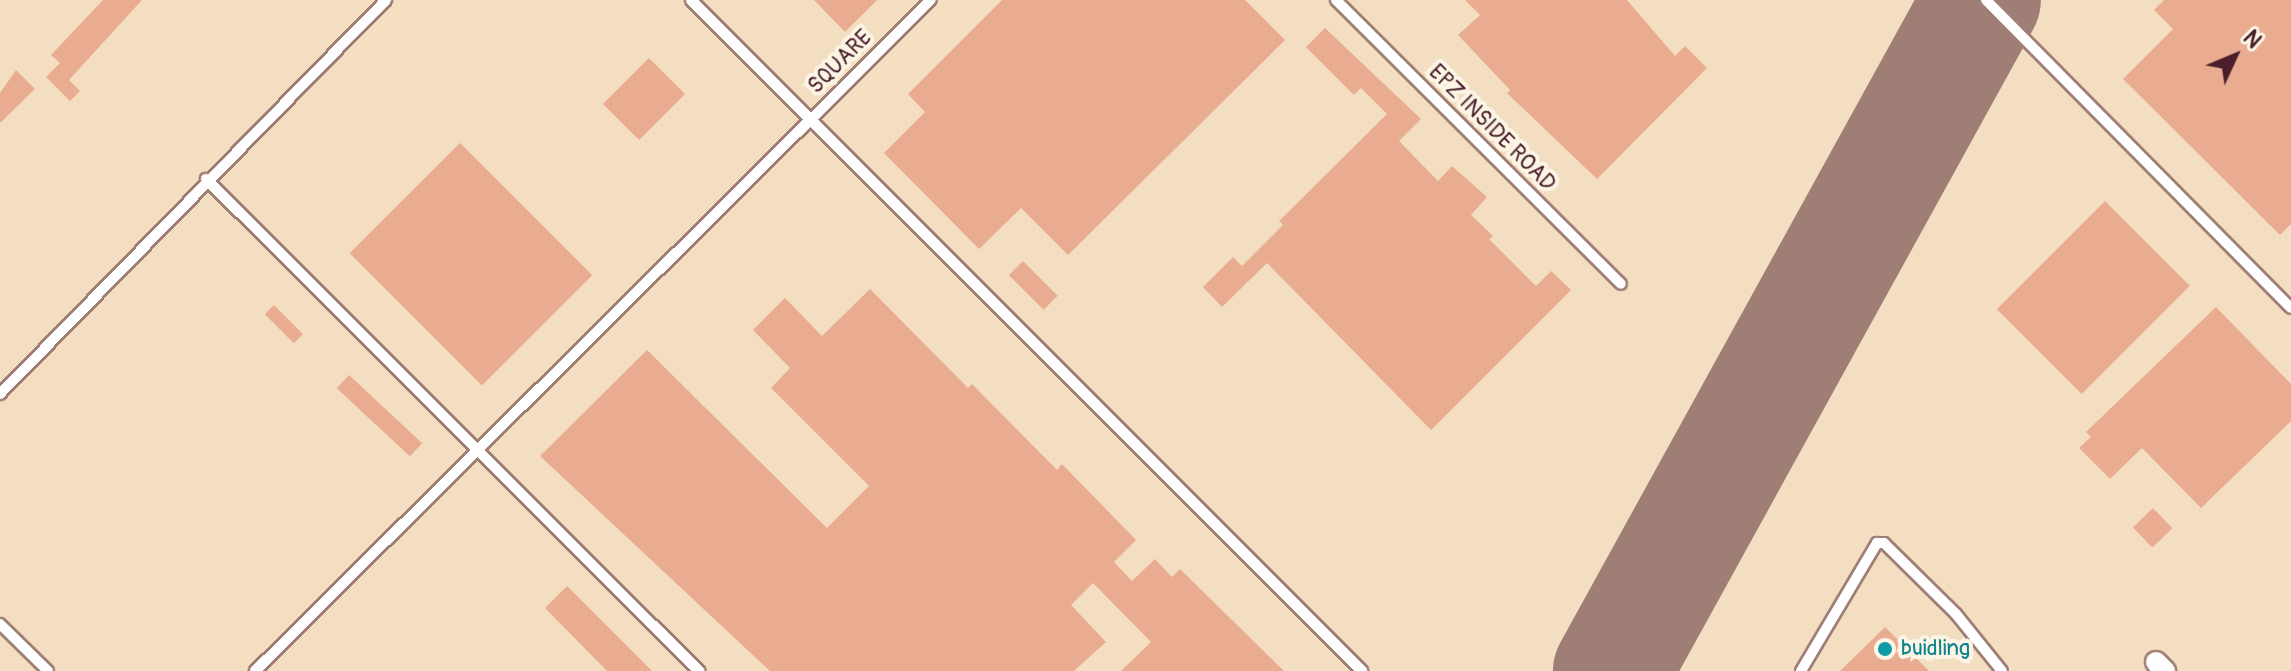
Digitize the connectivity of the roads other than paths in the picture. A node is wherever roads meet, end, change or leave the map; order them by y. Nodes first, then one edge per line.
1 (386, 0) edge
2 (691, 0) edge
3 (931, 0) edge
4 (1336, 0) edge
5 (1986, 0) edge
6 (812, 118) junction
7 (206, 179) junction
8 (1621, 284) dead end
9 (2291, 308) edge
10 (0, 394) edge
11 (478, 450) junction
12 (0, 624) edge
13 (48, 671) edge
14 (255, 671) edge
15 (699, 671) edge
16 (1362, 671) edge
17 (1801, 671) edge
18 (2002, 671) edge

1 - 7 lane
2 - 6 lane
3 - 6 lane, SQUARE
4 - 8 lane, EPZ INSIDE ROAD
5 - 9 lane
6 - 11 lane, SQUARE
6 - 16 lane
7 - 10 lane
7 - 11 lane
11 - 14 lane, SQUARE
11 - 15 lane
12 - 13 lane
17 - 18 lane

